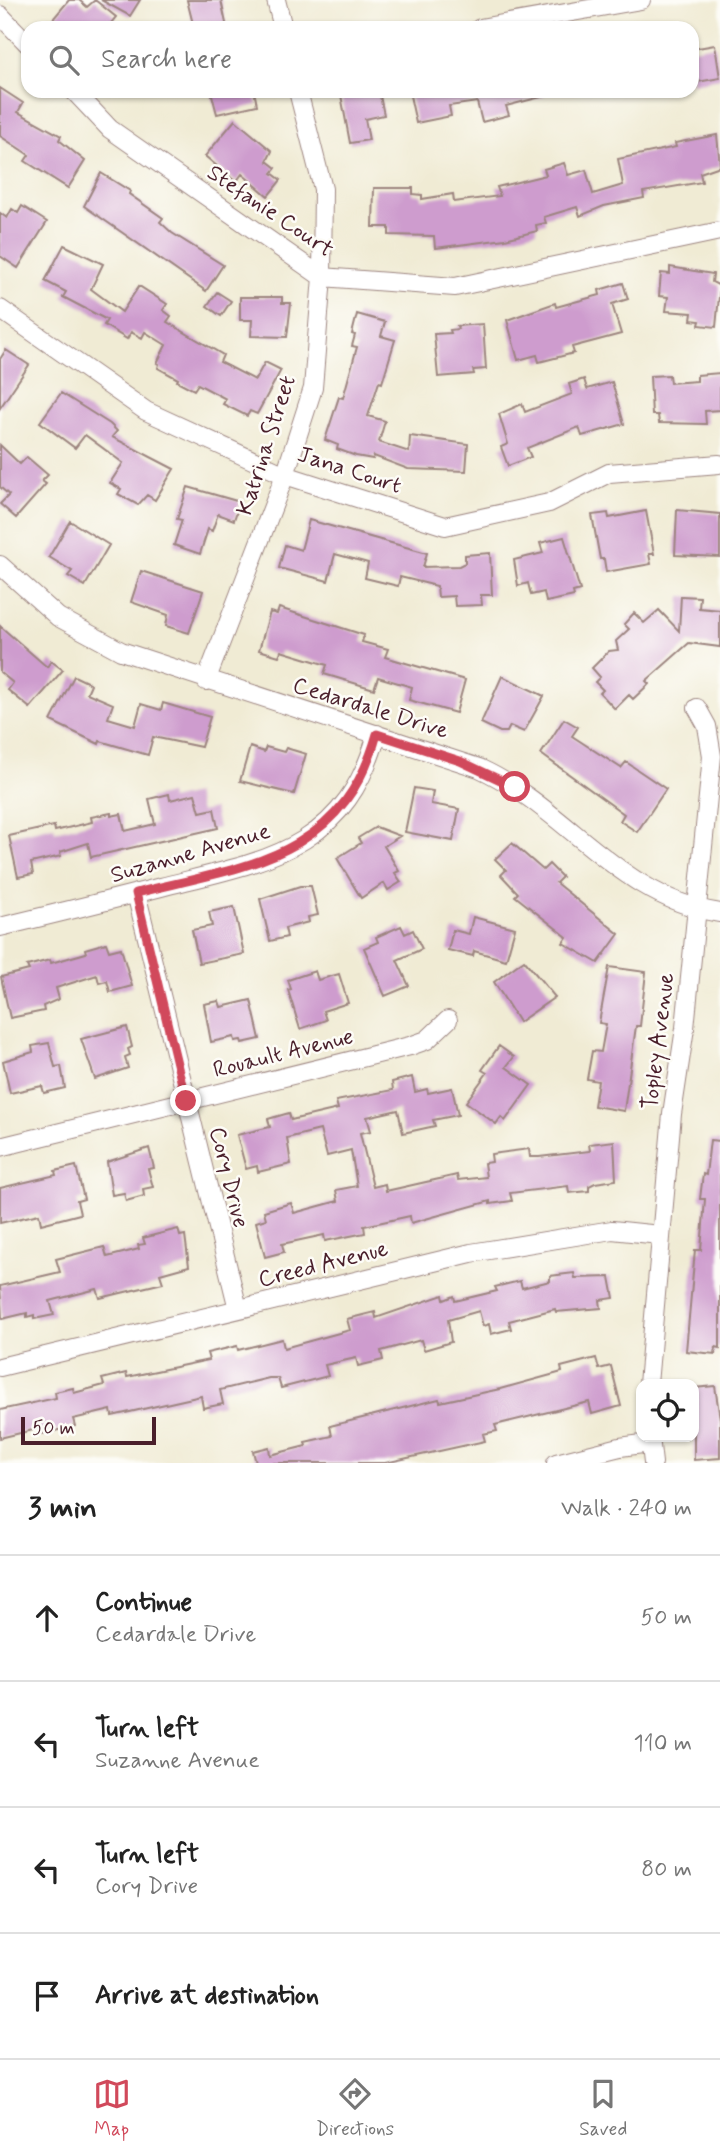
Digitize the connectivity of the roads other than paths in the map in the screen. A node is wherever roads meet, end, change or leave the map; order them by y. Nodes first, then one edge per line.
1 (276, 0) edge
2 (641, 0) edge
3 (0, 15) edge
4 (281, 21) edge
5 (520, 21) edge
6 (21, 37) edge
7 (81, 98) edge
8 (300, 98) edge
9 (720, 232) edge
10 (323, 277) junction
11 (0, 309) edge
12 (719, 464) edge
13 (285, 475) junction
14 (0, 565) edge
15 (206, 681) junction
16 (697, 708) dead end
17 (377, 734) junction
18 (136, 893) junction
19 (697, 908) junction
20 (720, 913) edge
21 (0, 927) edge
22 (448, 1020) dead end
23 (186, 1101) junction
24 (0, 1147) edge
25 (660, 1235) junction
26 (238, 1308) junction
27 (0, 1367) edge
28 (648, 1379) edge
29 (641, 1442) edge
30 (650, 1442) edge
31 (556, 1463) edge
32 (653, 1463) edge

1 - 4 street
2 - 5 street
3 - 6 street
7 - 10 street, Stefanie Court
8 - 10 street, Katrina Street
9 - 10 street, Stefanie Court
10 - 13 street, Katrina Street
11 - 13 street, Jana Court
12 - 13 street, Jana Court
13 - 15 street, Katrina Street
14 - 15 street, Cedardale Drive
15 - 17 street, Cedardale Drive
16 - 19 street, Topley Avenue
17 - 18 street, Suzanne Avenue
17 - 19 street, Cedardale Drive
18 - 21 street, Suzanne Avenue
18 - 23 street, Cory Drive
19 - 20 street, Cedardale Drive
19 - 25 street, Topley Avenue
22 - 23 street, Rouault Avenue
23 - 24 street, Rouault Avenue
23 - 26 street, Cory Drive
25 - 26 street, Creed Avenue
25 - 28 street, Topley Avenue
26 - 27 street, Creed Avenue
29 - 31 street
30 - 32 street

